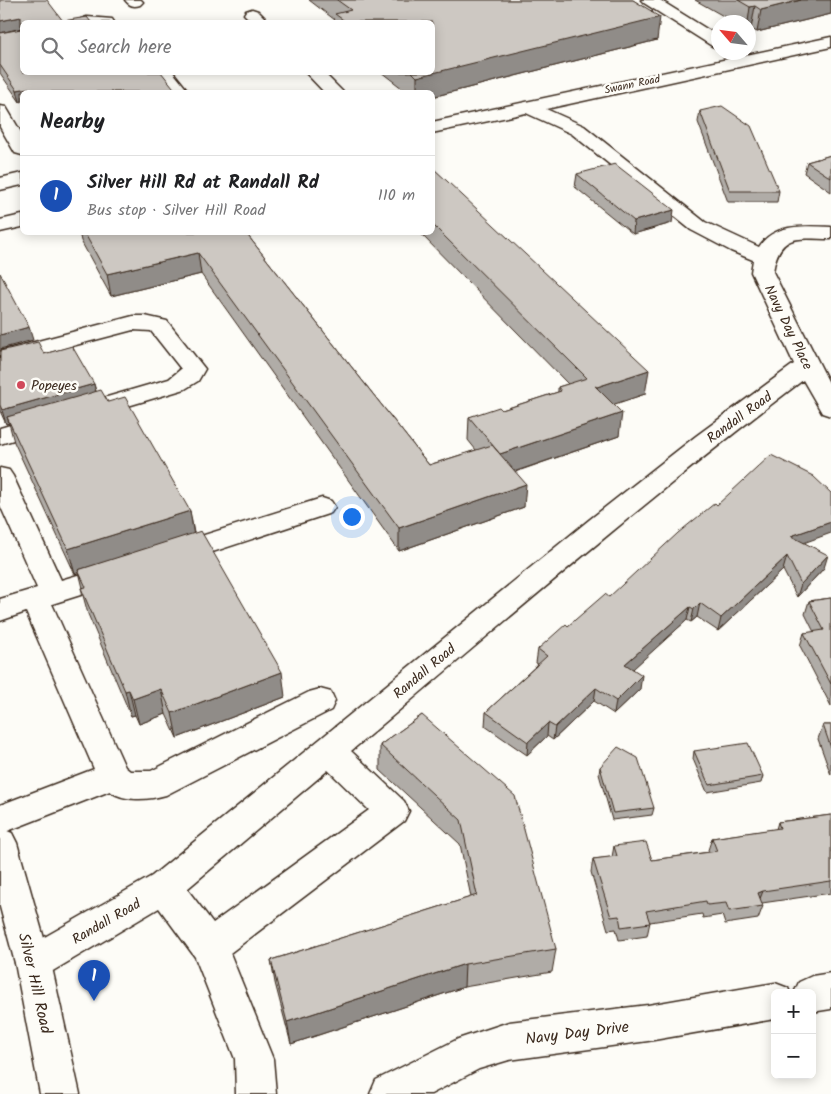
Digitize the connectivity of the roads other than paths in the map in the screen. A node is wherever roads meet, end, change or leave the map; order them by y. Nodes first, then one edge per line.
1 (649, 0) edge
2 (91, 12) edge
3 (103, 20) edge
4 (711, 39) edge
5 (826, 47) edge
6 (756, 54) edge
7 (723, 60) edge
8 (166, 75) edge
9 (316, 75) edge
10 (178, 90) edge
11 (332, 90) edge
12 (528, 107) junction
13 (0, 111) edge
14 (435, 127) edge
15 (20, 146) edge
16 (20, 179) edge
17 (0, 184) edge
18 (20, 221) edge
19 (0, 226) edge
20 (831, 233) edge
21 (762, 264) junction
22 (0, 358) edge
23 (807, 366) junction
24 (831, 408) edge
25 (0, 436) edge
26 (0, 476) edge
27 (322, 507) dead end
28 (44, 596) junction
29 (0, 610) edge
30 (320, 701) dead end
31 (329, 750) junction
32 (113, 776) junction
33 (0, 820) edge
34 (0, 843) edge
35 (164, 887) junction
36 (209, 947) junction
37 (33, 963) junction
38 (831, 991) edge
39 (816, 993) edge
40 (771, 1002) edge
41 (60, 1094) edge
42 (256, 1094) edge
43 (390, 1094) edge

1 - 4 street
2 - 3 street
5 - 6 street, Swann Road
7 - 12 street, Swann Road
8 - 10 street
9 - 11 street
12 - 14 street, Swann Road
12 - 21 street
13 - 15 street
16 - 17 street
18 - 19 street
20 - 21 street
21 - 23 street, Navy Day Place
22 - 25 street
23 - 24 street, Navy Day Place
23 - 31 street, Randall Road
26 - 28 street
27 - 28 street
28 - 29 street
28 - 32 street
30 - 32 street
31 - 35 street, Randall Road
31 - 36 street
32 - 33 street
34 - 37 street, Silver Hill Road
35 - 36 street
35 - 37 street, Randall Road
36 - 42 street
37 - 41 street, Silver Hill Road
38 - 39 street
40 - 43 street, Navy Day Drive

